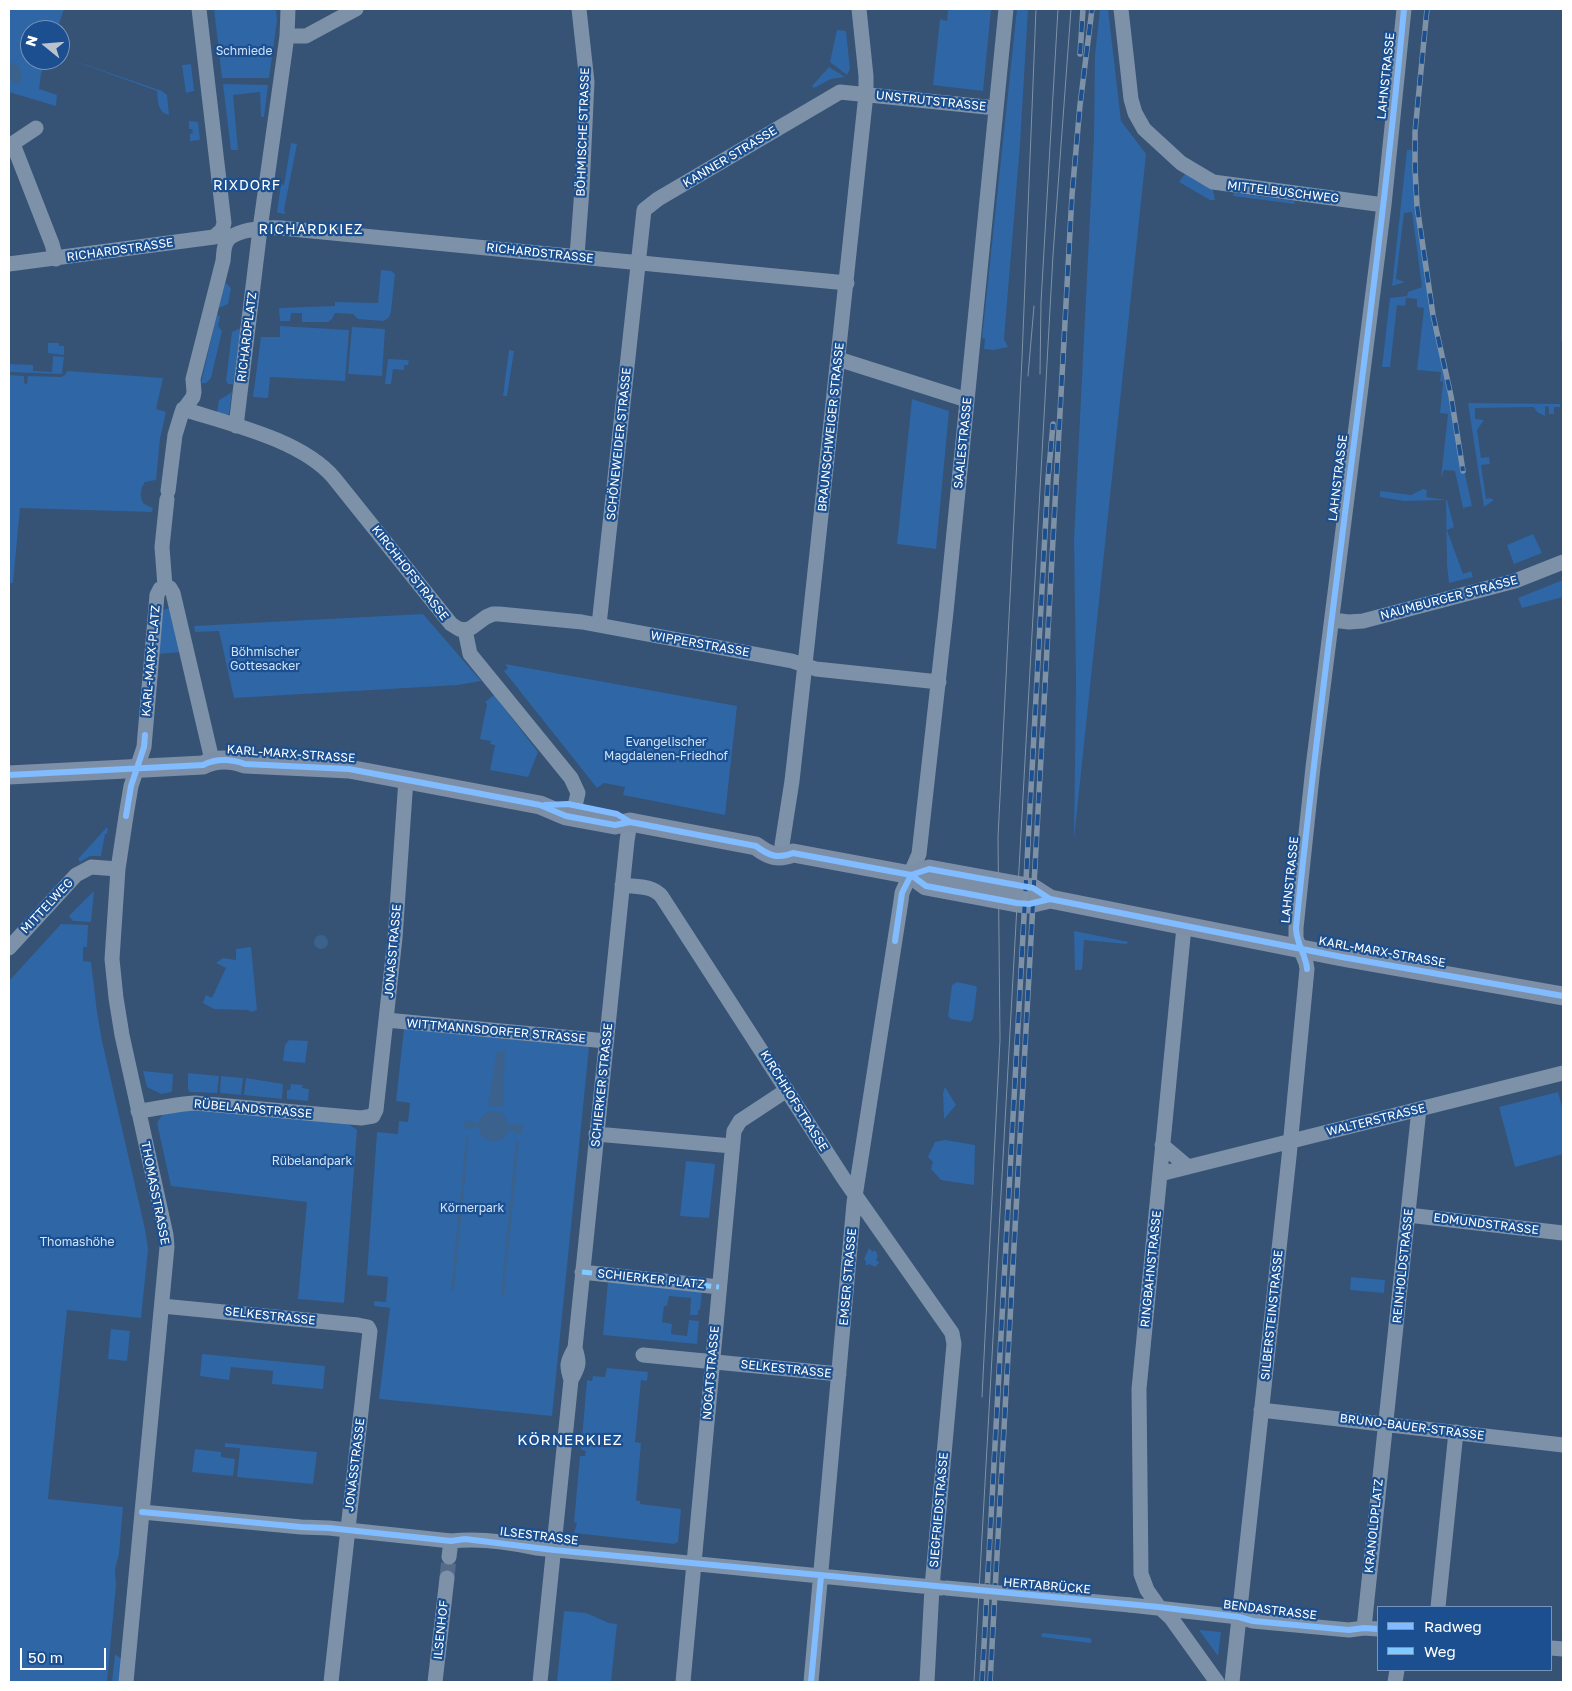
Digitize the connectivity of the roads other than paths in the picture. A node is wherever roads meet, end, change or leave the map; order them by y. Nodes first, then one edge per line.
1 (199, 9) edge
2 (288, 9) edge
3 (356, 9) edge
4 (579, 9) edge
5 (858, 9) edge
6 (1006, 9) edge
7 (1122, 9) edge
8 (1404, 9) edge
9 (287, 36) junction
10 (866, 94) junction
11 (996, 108) junction
12 (36, 128) dead end
13 (11, 145) edge
14 (1384, 206) junction
15 (260, 228) junction
16 (229, 229) junction
17 (576, 256) junction
18 (56, 258) junction
19 (638, 262) junction
20 (9, 264) edge
21 (847, 283) junction
22 (838, 359) junction
23 (967, 400) junction
24 (183, 409) junction
25 (242, 428) junction
26 (1563, 562) edge
27 (165, 586) junction
28 (1332, 620) junction
29 (599, 625) junction
30 (465, 630) junction
31 (805, 665) junction
32 (939, 682) junction
33 (208, 762) junction
34 (137, 768) junction
35 (9, 775) edge
36 (406, 780) junction
37 (540, 805) junction
38 (575, 806) junction
39 (630, 822) junction
40 (788, 849) junction
41 (118, 869) junction
42 (911, 875) junction
43 (622, 885) junction
44 (1184, 927) junction
45 (9, 948) edge
46 (1300, 949) junction
47 (1563, 996) edge
48 (386, 1020) junction
49 (606, 1041) junction
50 (1563, 1073) edge
51 (787, 1090) junction
52 (1419, 1109) junction
53 (138, 1111) junction
54 (368, 1118) joint
55 (596, 1134) junction
56 (1290, 1141) junction
57 (1162, 1145) junction
58 (732, 1146) junction
59 (1188, 1167) junction
60 (1160, 1174) junction
61 (855, 1196) junction
62 (1408, 1215) junction
63 (1563, 1233) edge
64 (582, 1272) junction
65 (719, 1287) junction
66 (162, 1306) junction
67 (370, 1336) joint
68 (954, 1338) joint
69 (643, 1355) dead end
70 (712, 1362) junction
71 (839, 1374) junction
72 (1261, 1410) junction
73 (1386, 1424) junction
74 (1456, 1432) junction
75 (1563, 1445) edge
76 (142, 1512) junction
77 (348, 1530) junction
78 (451, 1541) junction
79 (554, 1550) junction
80 (449, 1557) tunnel mouth
81 (694, 1563) junction
82 (820, 1576) junction
83 (447, 1578) tunnel mouth
84 (939, 1587) junction
85 (1438, 1606) edge
86 (1159, 1607) junction
87 (1239, 1616) junction
88 (1371, 1629) edge
89 (126, 1682) edge
90 (331, 1682) edge
91 (436, 1682) edge
92 (540, 1682) edge
93 (683, 1682) edge
94 (811, 1682) edge
95 (927, 1682) edge
96 (1217, 1682) edge
97 (1232, 1682) edge

1 - 16 street
2 - 9 street, RICHARDPLATZ
3 - 9 street
4 - 17 street, BÖHMISCHE STRASSE
5 - 10 street, BRAUNSCHWEIGER STRASSE
6 - 11 street, SAALESTRASSE
7 - 14 street, MITTELBUSCHWEG
8 - 14 street, LAHNSTRASSE
9 - 15 street, RICHARDPLATZ
10 - 11 street, UNSTRUTSTRASSE
10 - 19 street, KANNER STRASSE
10 - 21 street, BRAUNSCHWEIGER STRASSE
11 - 23 street, SAALESTRASSE
12 - 13 street
13 - 18 street
14 - 28 street, LAHNSTRASSE
15 - 16 street, RICHARDSTRASSE
15 - 17 street, RICHARDSTRASSE
15 - 25 street, RICHARDPLATZ
16 - 18 street, RICHARDSTRASSE
16 - 24 street
17 - 19 street, RICHARDSTRASSE
18 - 20 street, RICHARDSTRASSE
19 - 21 street, RICHARDSTRASSE
19 - 29 street, SCHÖNEWEIDER STRASSE
21 - 22 street, BRAUNSCHWEIGER STRASSE
22 - 23 street
22 - 31 street, BRAUNSCHWEIGER STRASSE
23 - 32 street, SAALESTRASSE
24 - 25 street
24 - 27 street, KARL-MARX-PLATZ
25 - 30 street, KIRCHHOFSTRASSE
26 - 28 street, NAUMBURGER STRASSE
27 - 33 street, KARL-MARX-PLATZ
27 - 34 street, KARL-MARX-PLATZ
28 - 46 street, LAHNSTRASSE
29 - 30 street, WIPPERSTRASSE
29 - 31 street, WIPPERSTRASSE
30 - 38 street
31 - 32 street, WIPPERSTRASSE
31 - 40 street, BRAUNSCHWEIGER STRASSE
32 - 42 street, SAALESTRASSE
33 - 34 main road, KARL-MARX-STRASSE
33 - 36 main road, KARL-MARX-STRASSE
34 - 35 main road, KARL-MARX-STRASSE
34 - 41 street, THOMASSTRASSE
36 - 37 main road, KARL-MARX-STRASSE
36 - 48 street, JONASSTRASSE
37 - 38 main road, KARL-MARX-STRASSE
37 - 39 main road, KARL-MARX-STRASSE
38 - 39 main road, KARL-MARX-STRASSE
39 - 40 main road, KARL-MARX-STRASSE
39 - 43 street, SCHIERKER STRASSE
40 - 42 main road, KARL-MARX-STRASSE
41 - 45 street, MITTELWEG
41 - 53 street, THOMASSTRASSE
42 - 44 main road, KARL-MARX-STRASSE
42 - 61 street, EMSER STRASSE
43 - 49 street, SCHIERKER STRASSE
43 - 51 street, KIRCHHOFSTRASSE
44 - 46 main road, KARL-MARX-STRASSE
44 - 57 street, RINGBAHNSTRASSE
46 - 47 main road, KARL-MARX-STRASSE
46 - 56 street, SILBERSTEINSTRASSE
48 - 49 street, WITTMANNSDORFER STRASSE
48 - 54 street, JONASSTRASSE
49 - 55 street, SCHIERKER STRASSE
50 - 52 street, WALTERSTRASSE
51 - 58 street, NOGATSTRASSE
51 - 61 street, KIRCHHOFSTRASSE
52 - 56 street, WALTERSTRASSE
52 - 62 street, REINHOLDSTRASSE
53 - 54 street, RÜBELANDSTRASSE
53 - 66 street, THOMASSTRASSE
55 - 58 street
55 - 64 street, SCHIERKER STRASSE
56 - 59 street, WALTERSTRASSE
56 - 72 street, SILBERSTEINSTRASSE
57 - 59 street
57 - 60 street, RINGBAHNSTRASSE
58 - 65 street, NOGATSTRASSE
59 - 60 street, WALTERSTRASSE
60 - 86 street, RINGBAHNSTRASSE
61 - 68 street, KIRCHHOFSTRASSE
61 - 71 street, EMSER STRASSE
62 - 63 street, EDMUNDSTRASSE
62 - 73 street, REINHOLDSTRASSE
64 - 65 street, SCHIERKER PLATZ
64 - 79 street, SCHIERKER STRASSE
65 - 70 street, NOGATSTRASSE
66 - 67 street, SELKESTRASSE
66 - 76 street, THOMASSTRASSE
67 - 77 street, JONASSTRASSE
68 - 84 street, SIEGFRIEDSTRASSE
69 - 70 street, SELKESTRASSE
70 - 71 street, SELKESTRASSE
70 - 81 street, NOGATSTRASSE
71 - 82 street, EMSER STRASSE
72 - 73 street, BRUNO-BAUER-STRASSE
72 - 87 street, SILBERSTEINSTRASSE
73 - 74 street, BRUNO-BAUER-STRASSE
73 - 88 street, KRANOLDPLATZ
74 - 75 street, BRUNO-BAUER-STRASSE
74 - 85 street
76 - 77 street, ILSESTRASSE
76 - 89 street, THOMASSTRASSE
77 - 78 street, ILSESTRASSE
77 - 90 street, JONASSTRASSE
78 - 79 street, ILSESTRASSE
78 - 80 street
79 - 81 street, ILSESTRASSE
79 - 92 street, SCHIERKER STRASSE
81 - 82 street, ILSESTRASSE
81 - 93 street, NOGATSTRASSE
82 - 84 street, ILSESTRASSE
82 - 94 street, EMSER STRASSE
83 - 91 street, ILSENHOF
84 - 86 street, HERTABRÜCKE, bridge
84 - 95 street, SIEGFRIEDSTRASSE
86 - 87 street, BENDASTRASSE
86 - 96 street, RINGBAHNSTRASSE
87 - 88 street, BENDASTRASSE
87 - 97 street, SILBERSTEINSTRASSE

